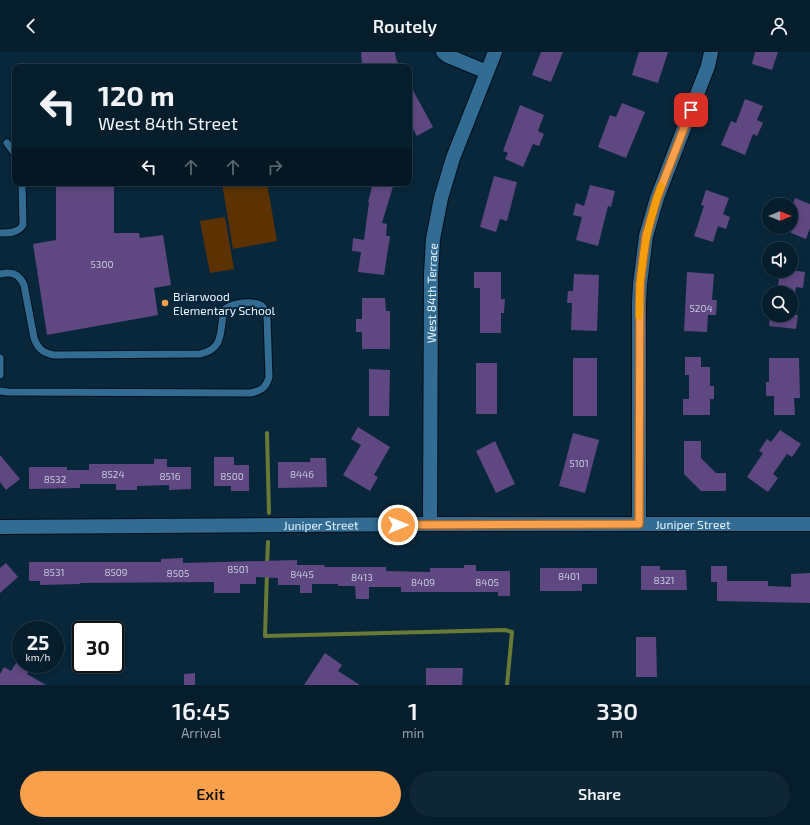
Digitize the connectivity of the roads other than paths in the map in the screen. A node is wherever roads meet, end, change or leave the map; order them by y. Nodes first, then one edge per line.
1 (443, 52) edge
2 (495, 52) edge
3 (711, 52) edge
4 (487, 72) junction
5 (8, 143) dead end
6 (12, 149) edge
7 (22, 186) edge
8 (0, 233) edge
9 (0, 274) edge
10 (0, 358) edge
11 (0, 375) edge
12 (0, 391) edge
13 (430, 524) junction
14 (639, 524) junction
15 (810, 524) edge
16 (0, 527) edge

1 - 4 street
2 - 4 street, West 84th Terrace
3 - 14 street
4 - 13 street, West 84th Terrace
5 - 6 lane
7 - 8 lane
9 - 12 lane
10 - 11 lane
13 - 14 street, Juniper Street
13 - 16 street, Juniper Street
14 - 15 street, Juniper Street

